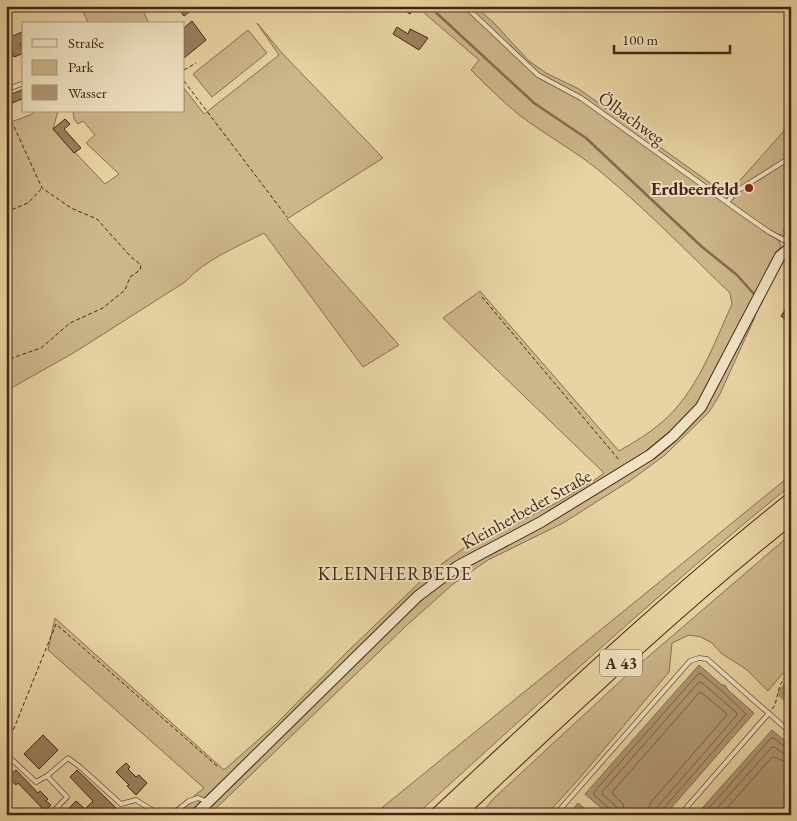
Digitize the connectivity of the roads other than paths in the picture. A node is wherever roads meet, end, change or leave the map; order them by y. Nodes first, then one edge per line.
1 (464, 6) edge
2 (21, 84) dead end
3 (6, 90) edge
4 (791, 157) edge
5 (727, 202) junction
6 (791, 233) edge
7 (788, 244) edge
8 (791, 500) edge
9 (791, 517) edge
10 (769, 713) junction
11 (791, 733) edge
12 (6, 758) edge
13 (47, 776) junction
14 (208, 802) junction
15 (50, 815) edge
16 (160, 815) edge
17 (167, 815) edge
18 (195, 815) edge
19 (438, 815) edge
20 (457, 815) edge
21 (555, 815) edge
22 (680, 815) edge

1 - 5 lane, Ölbachweg
2 - 3 lane
4 - 5 lane
5 - 7 lane, Ölbachweg
6 - 7 lane
7 - 14 street, Kleinherbeder Straße
8 - 19 highway, A 43
9 - 20 highway, A 43
10 - 11 lane
10 - 21 lane
10 - 22 lane
12 - 13 lane
13 - 15 lane
13 - 16 lane
14 - 17 lane
14 - 18 street, Kleinherbeder Straße

